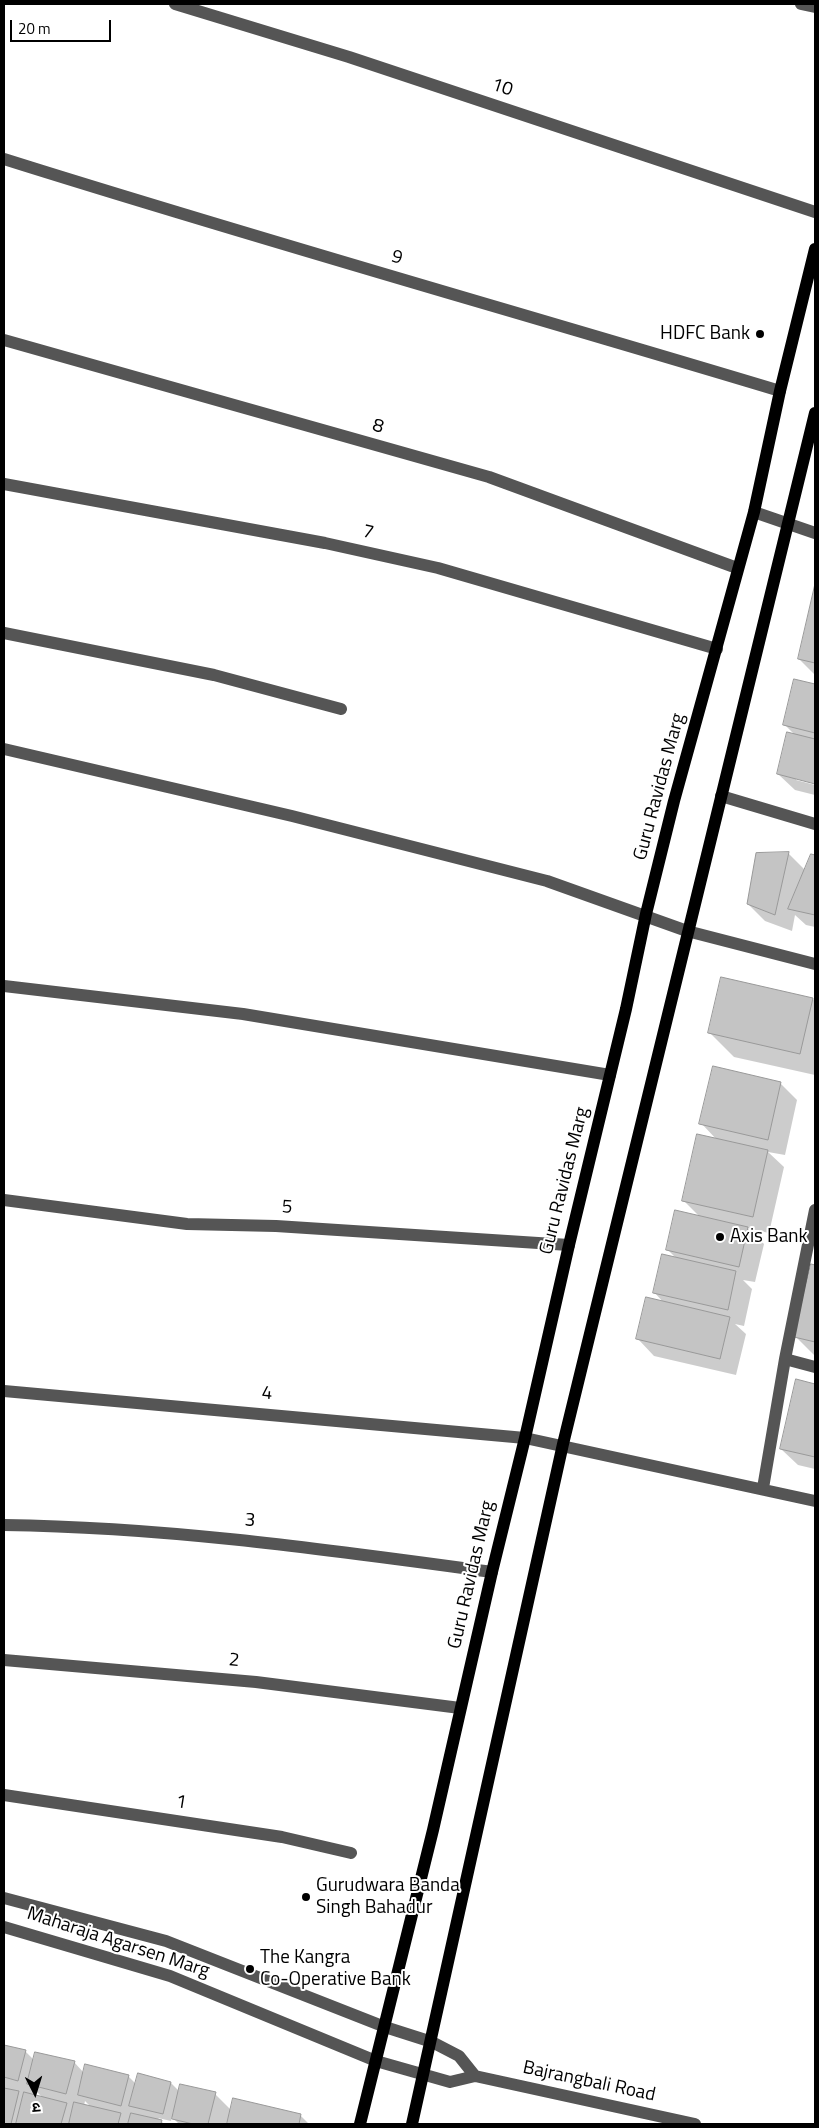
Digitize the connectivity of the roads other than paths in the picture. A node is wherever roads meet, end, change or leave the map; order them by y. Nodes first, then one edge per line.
1 (176, 4) edge
2 (801, 4) edge
3 (815, 7) edge
4 (4, 159) edge
5 (815, 212) edge
6 (815, 248) edge
7 (4, 340) edge
8 (780, 391) junction
9 (815, 413) edge
10 (4, 484) edge
11 (754, 512) junction
12 (789, 524) junction
13 (815, 533) edge
14 (737, 568) junction
15 (4, 633) edge
16 (717, 649) junction
17 (341, 709) dead end
18 (4, 749) edge
19 (721, 796) junction
20 (815, 824) edge
21 (646, 914) junction
22 (687, 931) junction
23 (815, 964) edge
24 (4, 986) edge
25 (610, 1075) junction
26 (4, 1200) edge
27 (815, 1210) edge
28 (813, 1235) edge
29 (569, 1245) junction
30 (785, 1359) junction
31 (815, 1367) edge
32 (4, 1391) edge
33 (526, 1438) junction
34 (563, 1444) junction
35 (763, 1488) junction
36 (815, 1500) edge
37 (4, 1525) edge
38 (492, 1572) junction
39 (4, 1660) edge
40 (460, 1708) junction
41 (4, 1794) edge
42 (351, 1852) dead end
43 (4, 1898) edge
44 (4, 1927) edge
45 (385, 2027) junction
46 (432, 2042) junction
47 (376, 2061) junction
48 (423, 2076) junction
49 (475, 2076) junction
50 (360, 2124) edge
51 (412, 2124) edge
52 (695, 2124) edge

1 - 5 street, 10
2 - 3 street
4 - 8 street, 9
6 - 8 main road, Guru Ravidas Marg
7 - 14 street, 8
8 - 11 main road, Guru Ravidas Marg
9 - 12 main road
10 - 16 street, 7
11 - 12 street
11 - 14 main road, Guru Ravidas Marg
12 - 13 street
12 - 19 main road
14 - 16 main road, Guru Ravidas Marg
15 - 17 street
16 - 21 main road, Guru Ravidas Marg
18 - 21 street
19 - 20 street
19 - 22 main road
21 - 22 street
21 - 25 main road, Guru Ravidas Marg
22 - 23 street
22 - 34 main road
24 - 25 street
25 - 29 main road, Guru Ravidas Marg
26 - 29 street, 5
27 - 28 street
28 - 30 street
29 - 33 main road, Guru Ravidas Marg
30 - 31 street
30 - 35 street
32 - 33 street, 4
33 - 34 street, 4
33 - 38 main road, Guru Ravidas Marg
34 - 35 street, 4
34 - 46 main road
35 - 36 street, 4
37 - 38 street, 3
38 - 40 main road, Guru Ravidas Marg
39 - 40 street, 2
40 - 45 main road, Guru Ravidas Marg
41 - 42 street, 1
43 - 45 street, Maharaja Agarsen Marg
44 - 47 street, Maharaja Agarsen Marg
45 - 46 street, Maharaja Agarsen Marg
45 - 47 main road, Guru Ravidas Marg
46 - 48 main road
46 - 49 street, Maharaja Agarsen Marg
47 - 48 street, Maharaja Agarsen Marg
47 - 50 main road, Guru Ravidas Marg
48 - 49 street, Maharaja Agarsen Marg
48 - 51 main road
49 - 52 street, Bajrangbali Road

